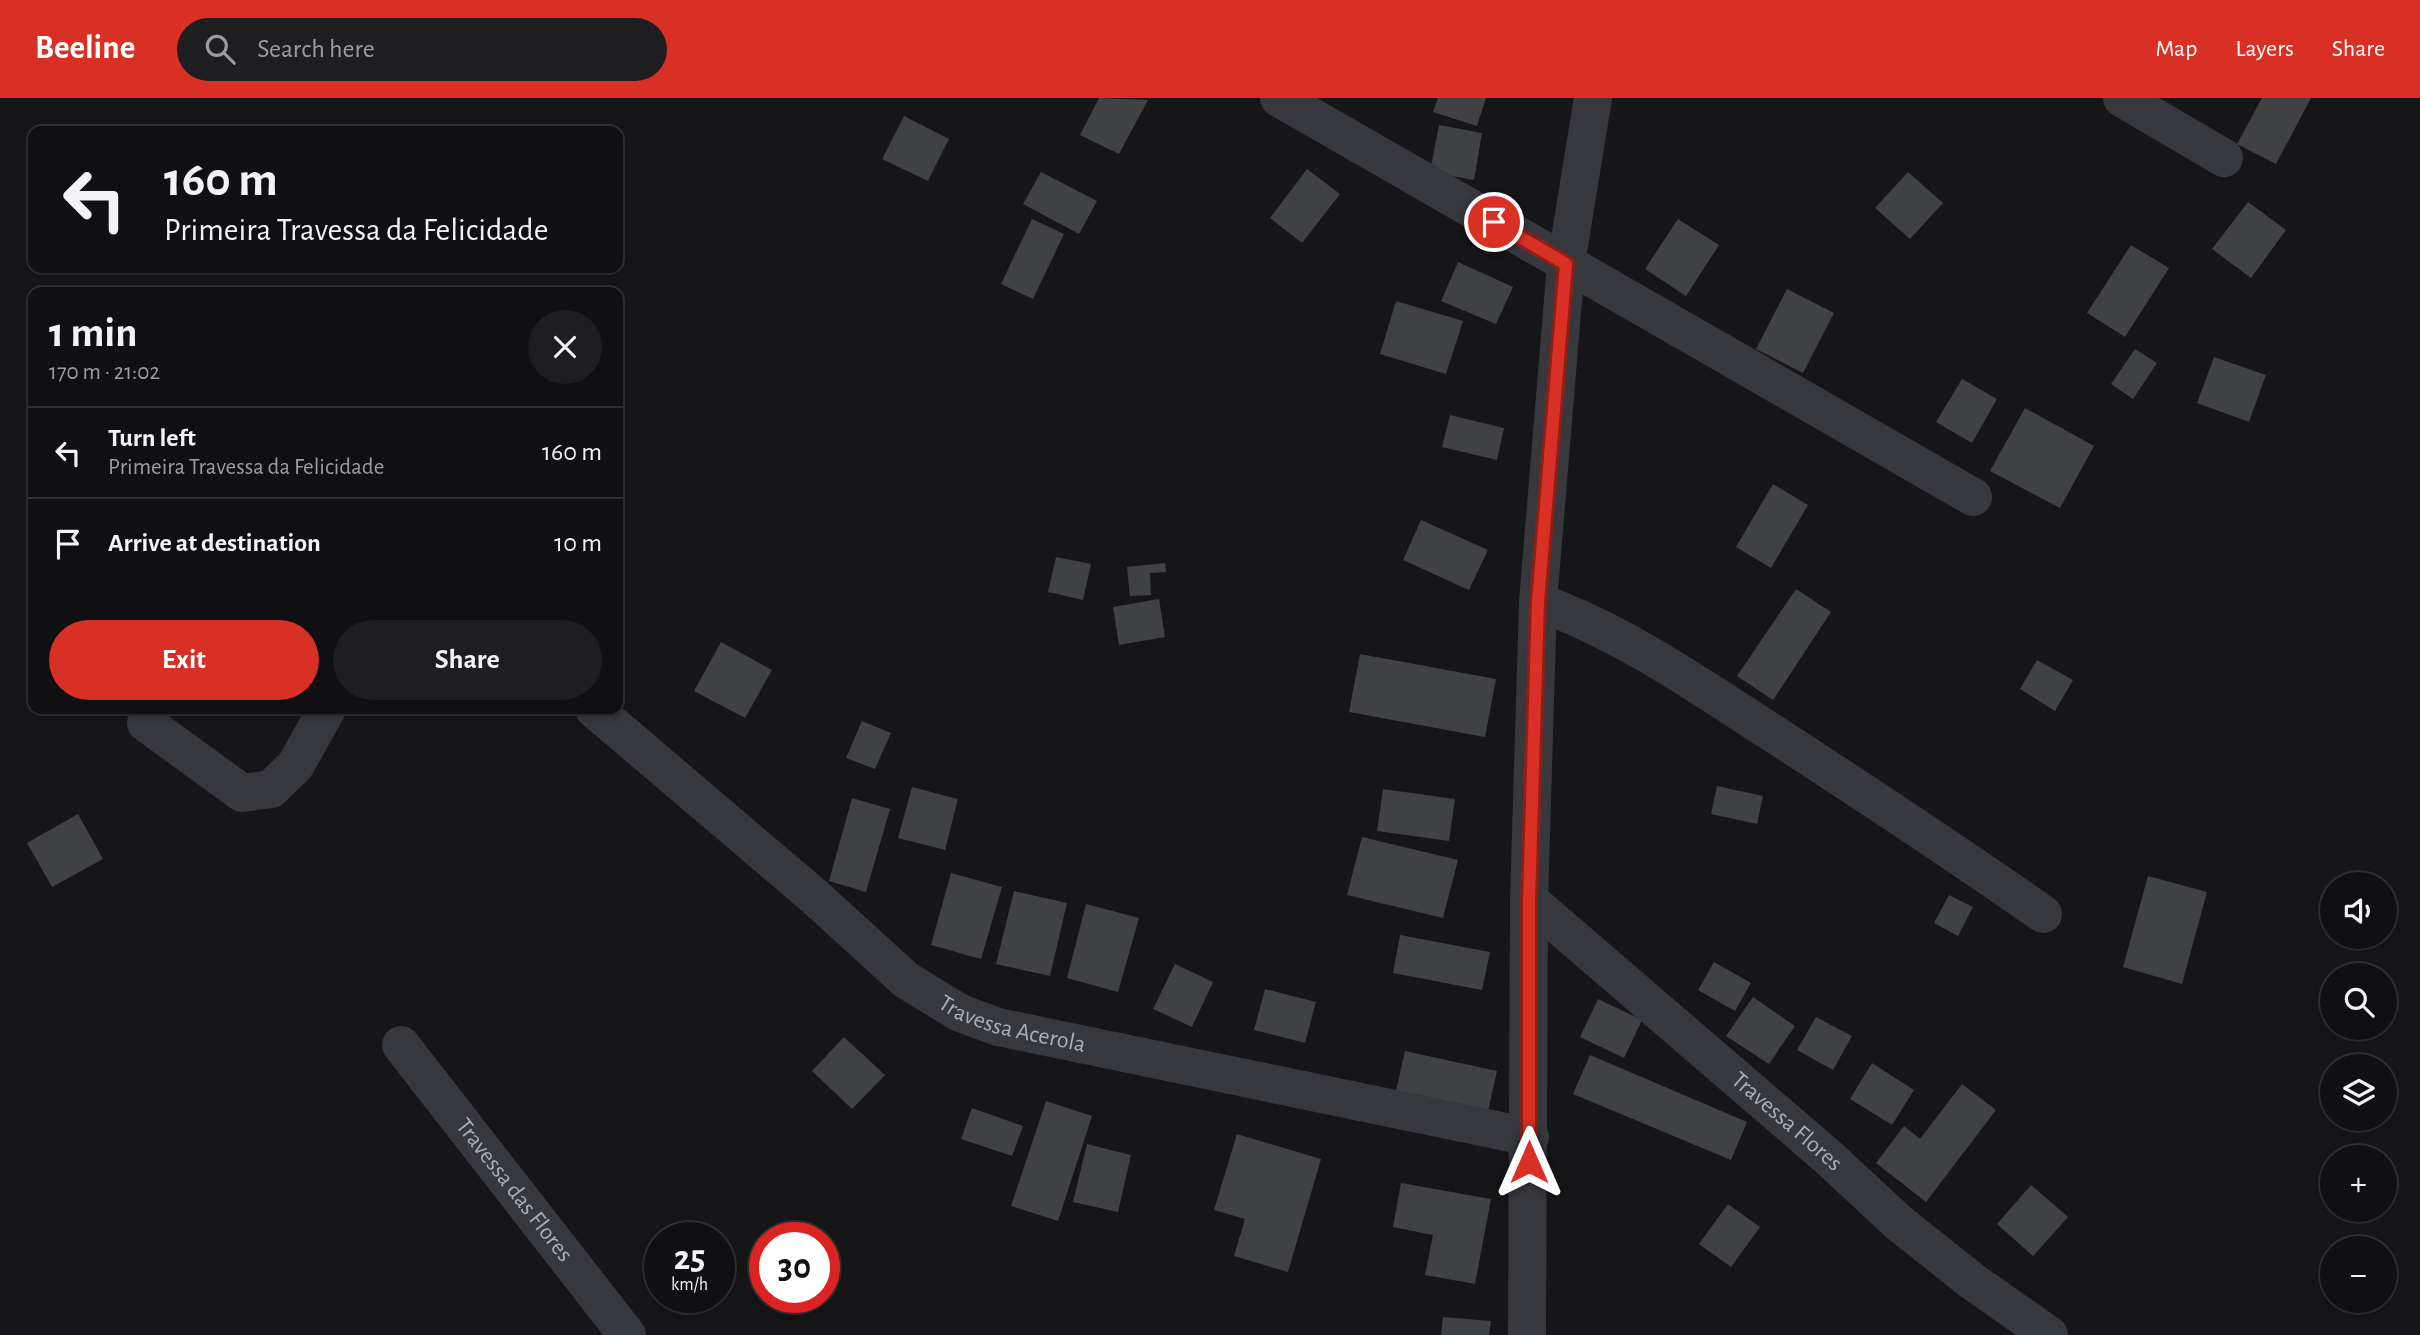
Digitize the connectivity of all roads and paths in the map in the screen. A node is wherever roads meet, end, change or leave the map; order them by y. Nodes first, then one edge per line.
1 (1279, 98) edge
2 (1593, 98) edge
3 (2122, 98) edge
4 (2224, 158) dead end
5 (1566, 264) junction
6 (1973, 497) dead end
7 (1538, 602) junction
8 (324, 714) edge
9 (600, 714) edge
10 (146, 723) dead end
11 (1529, 901) junction
12 (2043, 914) dead end
13 (401, 1045) dead end
14 (1530, 1137) junction
15 (627, 1335) edge
16 (1527, 1335) edge
17 (2049, 1335) edge

1 - 5 street
2 - 5 street
3 - 4 street
5 - 6 street
5 - 7 street
7 - 11 street
7 - 12 street
8 - 10 street
9 - 14 street, Travessa Acerola
11 - 14 street
11 - 17 street, Travessa Flores
13 - 15 street, Travessa das Flores
14 - 16 street

